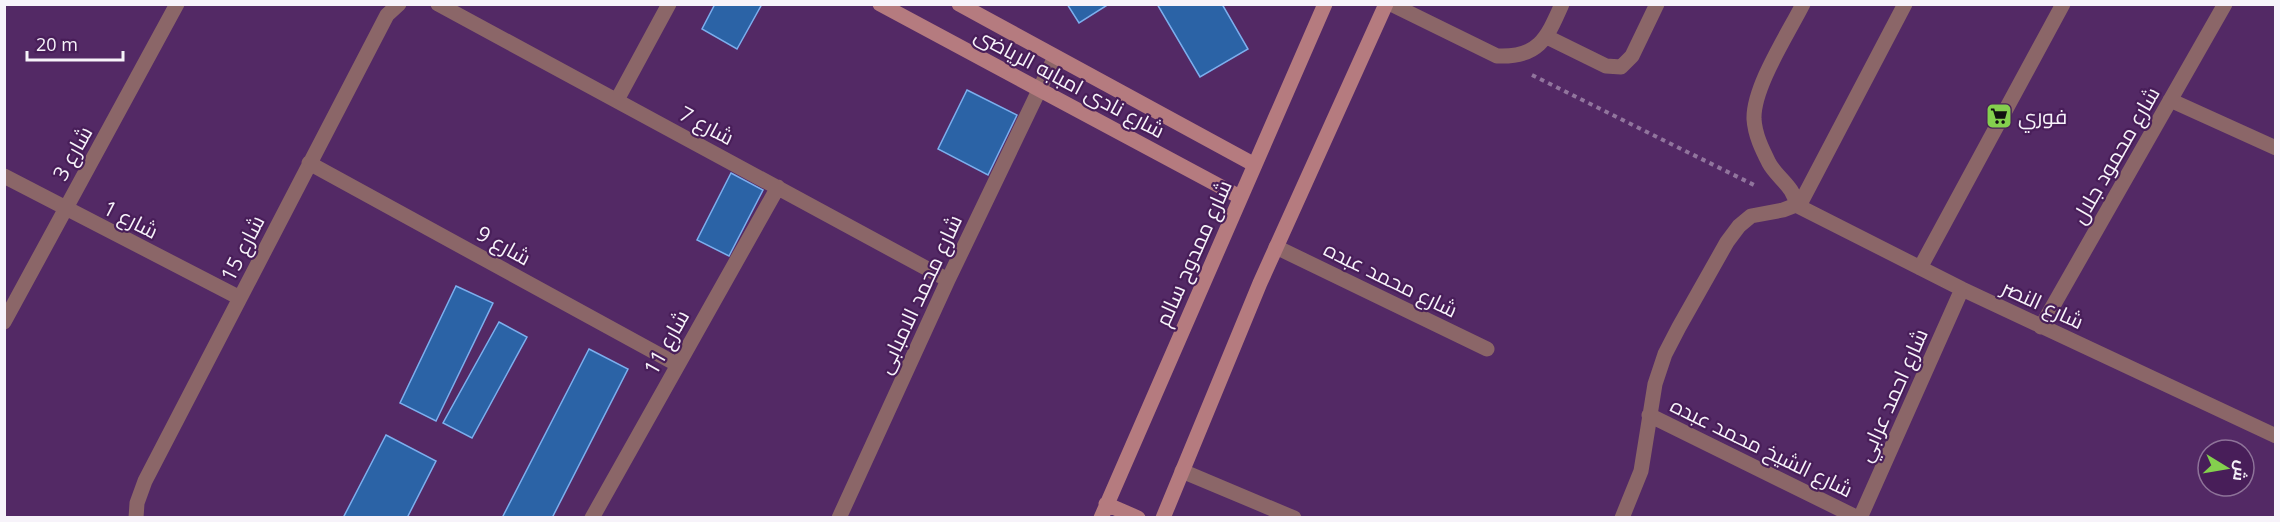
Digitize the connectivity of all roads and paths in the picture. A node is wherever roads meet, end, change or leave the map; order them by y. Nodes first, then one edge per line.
1 (177, 4) edge
2 (399, 4) edge
3 (669, 4) edge
4 (880, 4) edge
5 (959, 4) edge
6 (1325, 4) edge
7 (1388, 4) edge
8 (1562, 4) edge
9 (1657, 4) edge
10 (1803, 4) edge
11 (1905, 4) edge
12 (2063, 4) edge
13 (2225, 4) edge
14 (442, 7) edge
15 (1547, 38) junction
16 (1055, 57) junction
17 (1554, 86) dead end
18 (1039, 89) junction
19 (616, 100) junction
20 (2170, 100) junction
21 (2276, 148) edge
22 (309, 163) junction
23 (1254, 165) junction
24 (1714, 165) dead end
25 (4, 176) edge
26 (778, 187) junction
27 (1240, 197) junction
28 (1797, 206) junction
29 (66, 208) junction
30 (1276, 247) junction
31 (1920, 268) junction
32 (948, 280) junction
33 (1962, 289) junction
34 (240, 298) junction
35 (4, 322) edge
36 (2042, 327) junction
37 (1487, 349) dead end
38 (678, 364) junction
39 (1649, 415) junction
40 (2276, 436) edge
41 (1182, 471) junction
42 (1103, 511) edge
43 (136, 518) edge
44 (592, 518) edge
45 (839, 518) edge
46 (1138, 518) edge
47 (1163, 518) edge
48 (1294, 518) edge
49 (1622, 518) edge
50 (1859, 518) edge

1 - 29 street, شارع 3
2 - 22 street, شارع 15
3 - 19 street
4 - 18 main road, شارع نادى امبابه الرياضى
5 - 16 main road, شارع نادى امبابه الرياضى
6 - 23 main road, شارع ممدوح سالم
7 - 15 street
7 - 30 main road
8 - 15 street
9 - 15 street
10 - 28 street
11 - 28 street
12 - 31 street
13 - 20 street, شارع محمود جلال
14 - 19 street, شارع 7
16 - 18 street, شارع محمد الامبابى
16 - 23 main road, شارع نادى امبابه الرياضى
17 - 24 path
18 - 27 main road, شارع نادى امبابه الرياضى
18 - 32 street, شارع محمد الامبابى
19 - 26 street, شارع 7
20 - 21 street
20 - 36 street, شارع محمود جلال
22 - 34 street, شارع 15
22 - 38 street, شارع 9
23 - 27 main road, شارع ممدوح سالم
25 - 29 street, شارع 1
26 - 32 street, شارع 7
26 - 38 street, شارع 11
27 - 42 main road, شارع ممدوح سالم
28 - 31 street, شارع النصر
28 - 39 street
29 - 34 street, شارع 1
29 - 35 street, شارع 3
30 - 37 street, شارع محمد عبده
30 - 41 main road
31 - 33 street, شارع النصر
32 - 45 street, شارع محمد الامبابى
33 - 36 street, شارع النصر
33 - 50 street, شارع احمد عرابي
34 - 43 street, شارع 15
36 - 40 street, شارع النصر
38 - 44 street, شارع 11
39 - 49 street
39 - 50 street, شارع الشيخ محمد عبده
41 - 47 main road
41 - 48 street
42 - 46 main road

